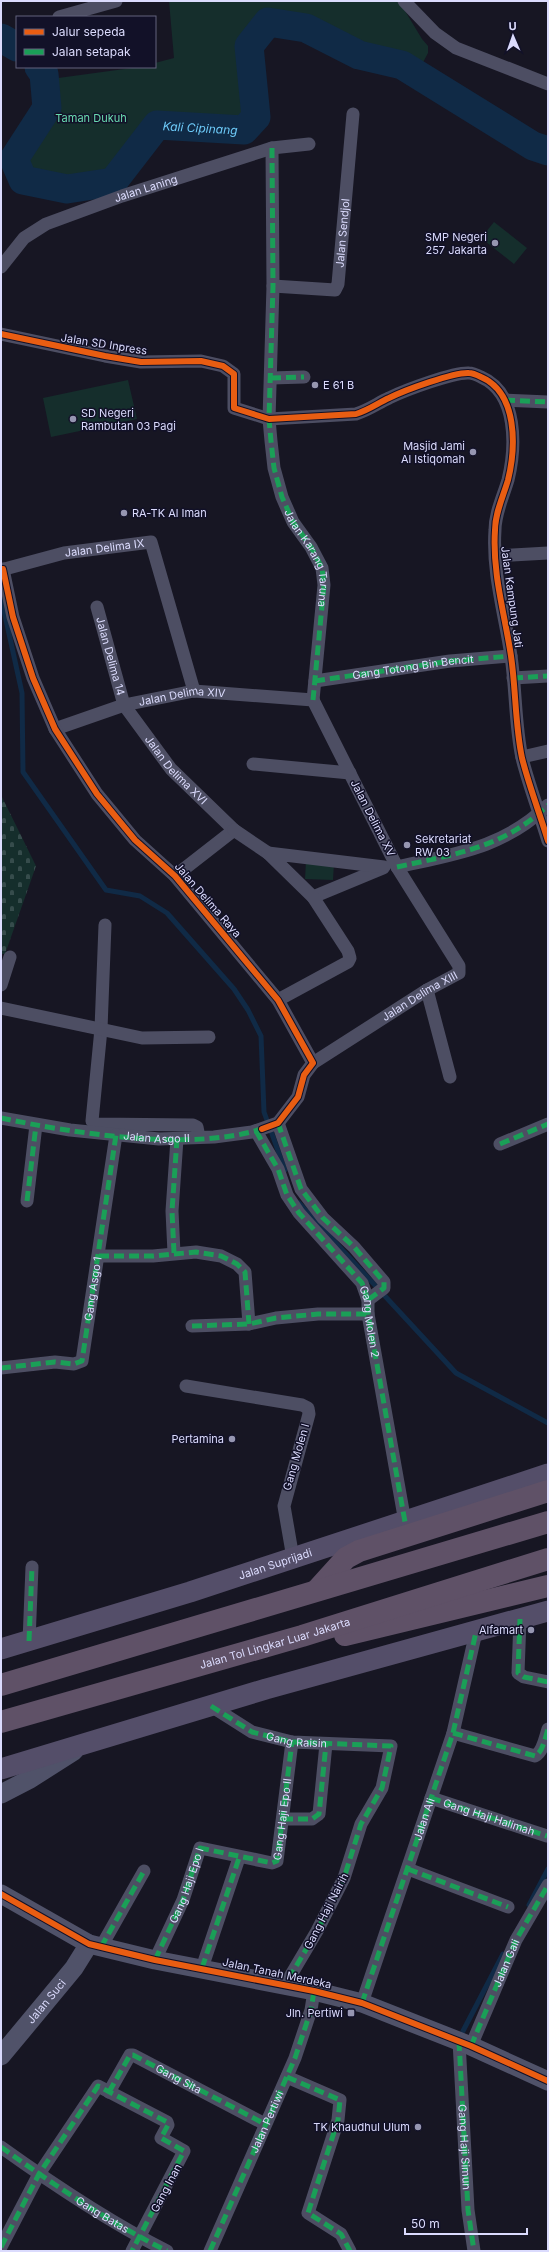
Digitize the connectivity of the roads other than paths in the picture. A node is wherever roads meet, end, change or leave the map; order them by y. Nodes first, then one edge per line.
1 (116, 1) edge
2 (404, 1) edge
3 (63, 16) edge
4 (548, 84) edge
5 (353, 114) dead end
6 (309, 144) dead end
7 (272, 148) junction
8 (1, 267) edge
9 (273, 286) junction
10 (1, 334) edge
11 (470, 373) joint
12 (304, 377) dead end
13 (271, 378) junction
14 (505, 400) junction
15 (548, 402) edge
16 (269, 418) junction
17 (548, 553) edge
18 (496, 556) junction
19 (2, 569) edge
20 (97, 607) dead end
21 (511, 656) junction
22 (548, 676) edge
23 (513, 678) junction
24 (315, 681) junction
25 (194, 691) junction
26 (313, 700) junction
27 (124, 705) junction
28 (55, 729) junction
29 (548, 751) edge
30 (522, 758) junction
31 (253, 764) dead end
32 (350, 774) junction
33 (544, 809) edge
34 (234, 830) junction
35 (548, 841) edge
36 (268, 853) junction
37 (392, 866) junction
38 (175, 876) junction
39 (313, 897) junction
40 (105, 925) dead end
41 (10, 957) dead end
42 (1, 985) edge
43 (427, 990) junction
44 (278, 1000) junction
45 (1, 1008) edge
46 (101, 1029) junction
47 (209, 1036) dead end
48 (313, 1063) junction
49 (450, 1077) dead end
50 (1, 1118) edge
51 (276, 1124) junction
52 (548, 1124) edge
53 (36, 1125) junction
54 (259, 1130) junction
55 (198, 1132) dead end
56 (116, 1135) junction
57 (177, 1139) junction
58 (500, 1144) dead end
59 (28, 1201) dead end
60 (174, 1253) junction
61 (99, 1256) junction
62 (370, 1299) junction
63 (368, 1314) junction
64 (249, 1324) junction
65 (192, 1326) dead end
66 (1, 1368) edge
67 (186, 1386) dead end
68 (548, 1474) edge
69 (548, 1491) edge
70 (405, 1522) junction
71 (548, 1522) edge
72 (293, 1558) junction
73 (548, 1559) edge
74 (32, 1567) dead end
75 (548, 1586) edge
76 (317, 1590) junction
77 (548, 1611) edge
78 (520, 1619) junction
79 (476, 1632) junction
80 (302, 1636) junction
81 (28, 1641) junction
82 (1, 1649) edge
83 (548, 1682) edge
84 (1, 1685) edge
85 (211, 1706) junction
86 (1, 1722) edge
87 (548, 1729) edge
88 (453, 1733) junction
89 (292, 1742) junction
90 (87, 1743) junction
91 (326, 1744) junction
92 (390, 1745) joint
93 (1, 1769) edge
94 (1, 1794) edge
95 (431, 1798) junction
96 (283, 1819) junction
97 (547, 1836) edge
98 (239, 1858) junction
99 (408, 1869) junction
100 (144, 1871) dead end
101 (548, 1885) edge
102 (1, 1894) edge
103 (508, 1907) dead end
104 (95, 1946) junction
105 (155, 1960) junction
106 (202, 1968) junction
107 (285, 1985) junction
108 (314, 1991) junction
109 (362, 2003) junction
110 (465, 2044) junction
111 (1, 2056) edge
112 (287, 2077) junction
113 (548, 2081) edge
114 (109, 2092) junction
115 (265, 2124) junction
116 (1, 2147) edge
117 (39, 2174) junction
118 (139, 2237) junction
119 (1, 2247) edge
120 (132, 2251) edge
121 (167, 2251) edge
122 (210, 2251) edge
123 (350, 2251) edge
124 (474, 2251) edge

1 - 3 street
2 - 4 street
5 - 9 street, Jalan Sendjol
6 - 7 street, Jalan Laning
7 - 8 street, Jalan Laning
7 - 9 street
9 - 13 street
10 - 16 street, Jalan SD Inpress
11 - 14 street, Jalan Kampung Jati
11 - 16 street, Jalan SD Inpress
12 - 13 street
13 - 16 street
14 - 15 street
14 - 18 street, Jalan Kampung Jati
16 - 24 street, Jalan Karang Taruna
17 - 18 street
18 - 21 street, Jalan Kampung Jati
19 - 25 street, Jalan Delima IX
19 - 28 street, Jalan Delima Raya
20 - 27 street, Jalan Delima 14
21 - 23 street, Jalan Kampung Jati
21 - 24 street, Gang Totong Bin Bencit
22 - 23 street
23 - 30 street, Jalan Kampung Jati
24 - 26 street, Jalan Karang Taruna
25 - 26 street, Jalan Delima XIV
25 - 27 street, Jalan Delima XIV
26 - 32 street, Jalan Delima XV
27 - 28 street, Jalan Delima XIV
27 - 34 street, Jalan Delima XVI
28 - 38 street, Jalan Delima Raya
29 - 30 street
30 - 33 street, Jalan Kampung Jati
31 - 32 street, Jalan Delima XV
32 - 37 street, Jalan Delima XV
33 - 35 street, Jalan Kampung Jati
33 - 37 street
34 - 36 street, Jalan Delima XVI
34 - 38 street
36 - 37 street, Jalan Delima XVI
36 - 39 street, Jalan Delima XVI
37 - 39 street
37 - 43 street, Jalan Delima XIII
38 - 44 street, Jalan Delima Raya
39 - 44 street, Jalan Delima XVI
40 - 46 street
41 - 42 street
43 - 48 street, Jalan Delima XIII
43 - 49 street
44 - 48 street, Jalan Delima Raya
45 - 46 street
46 - 47 street
46 - 55 street
48 - 51 street
50 - 53 street, Jalan Asgo II
51 - 54 street, Jalan Asgo II
51 - 62 street
52 - 58 street
53 - 56 street, Jalan Asgo II
53 - 59 street
54 - 57 street, Jalan Asgo II
54 - 62 street, Gang Molen 2
56 - 57 street, Jalan Asgo II
56 - 61 street, Gang Asgo 1
57 - 60 street
60 - 61 street
60 - 64 street
61 - 66 street, Gang Asgo 1
62 - 63 street, Gang Molen 2
63 - 64 street
63 - 70 street, Gang Molen 2
64 - 65 street
67 - 72 street, Gang Molen I
68 - 70 main road, Jalan Suprijadi
69 - 76 highway
70 - 72 main road, Jalan Suprijadi
71 - 76 highway
72 - 81 main road, Jalan Suprijadi
73 - 80 highway, Jalan Tol Lingkar Luar Jakarta
74 - 81 street
75 - 80 highway
76 - 84 highway
77 - 78 main road
78 - 79 main road
78 - 83 street
79 - 85 main road
79 - 88 street, Jalan Ali
80 - 86 highway, Jalan Tol Lingkar Luar Jakarta
81 - 82 main road, Jalan Suprijadi
85 - 89 street, Gang Raisin
85 - 90 main road
87 - 88 street
88 - 95 street, Jalan Ali
89 - 91 street, Gang Raisin
89 - 96 street, Gang Haji Epo II
90 - 93 main road
90 - 94 street
91 - 92 street, Gang Raisin
91 - 96 street
92 - 107 street, Gang Haji Nairih
95 - 97 street, Gang Haji Halimah
95 - 99 street, Jalan Ali
96 - 98 street, Gang Haji Epo II
98 - 105 street, Gang Haji Epo I
98 - 106 street
99 - 103 street
99 - 109 street, Jalan Ali
100 - 104 street
101 - 110 street, Jalan Gali
102 - 104 street, Jalan Tanah Merdeka
104 - 105 street, Jalan Tanah Merdeka
104 - 111 street, Jalan Suci
105 - 106 street, Jalan Tanah Merdeka
106 - 107 street, Jalan Tanah Merdeka
107 - 108 street, Jalan Tanah Merdeka
108 - 109 street, Jalan Tanah Merdeka
108 - 112 street, Jalan Pertiwi
109 - 110 street, Jalan Tanah Merdeka
110 - 113 street, Jalan Tanah Merdeka
110 - 124 street, Gang Haji Simun
112 - 115 street, Jalan Pertiwi
112 - 123 street
114 - 115 street, Gang Sita
114 - 117 street
114 - 118 street, Gang Inan
115 - 122 street, Jalan Pertiwi
116 - 117 street, Gang Batas
117 - 118 street, Gang Batas
117 - 119 street
118 - 120 street
118 - 121 street, Gang Batas

